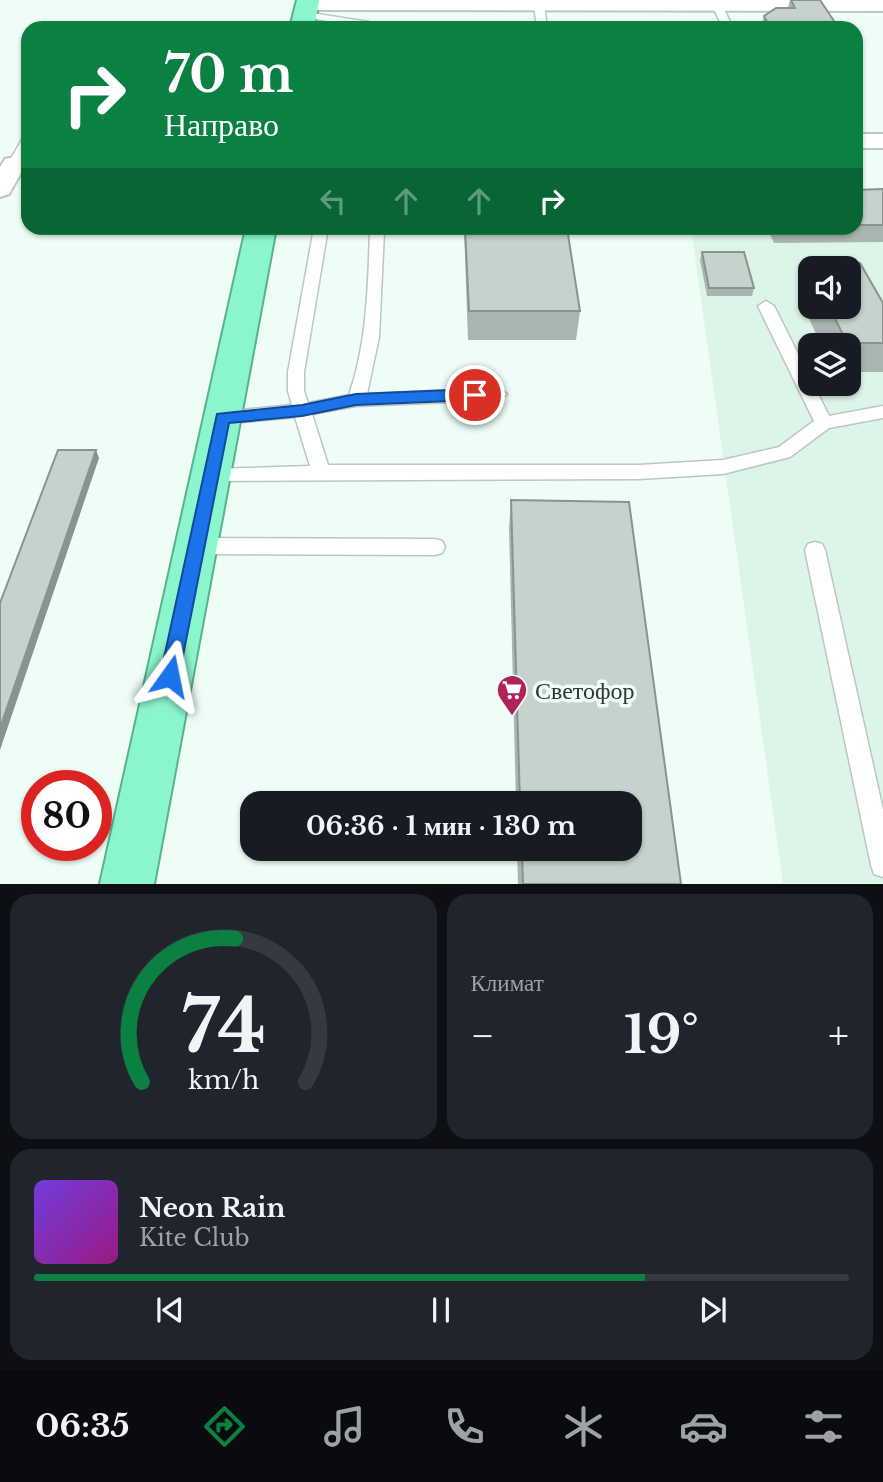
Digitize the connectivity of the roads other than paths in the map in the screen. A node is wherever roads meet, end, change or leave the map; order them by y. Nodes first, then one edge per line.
1 (727, 3) edge
2 (538, 5) junction
3 (883, 5) edge
4 (306, 12) edge
5 (350, 21) edge
6 (541, 21) edge
7 (728, 21) edge
8 (863, 141) edge
9 (883, 141) edge
10 (14, 165) edge
11 (0, 189) edge
12 (260, 235) edge
13 (320, 235) edge
14 (377, 235) edge
15 (766, 306) dead end
16 (499, 394) dead end
17 (356, 400) junction
18 (302, 410) junction
19 (883, 412) edge
20 (222, 418) junction
21 (824, 423) junction
22 (321, 472) junction
23 (211, 476) junction
24 (196, 546) junction
25 (435, 547) dead end
26 (815, 550) dead end
27 (883, 865) edge
28 (127, 884) edge

1 - 2 street
1 - 3 street
1 - 7 lane
2 - 4 street
2 - 6 lane
4 - 5 lane
8 - 9 street
10 - 11 street
12 - 20 highway
13 - 18 lane
14 - 17 lane
15 - 21 lane
16 - 17 lane
17 - 18 lane
18 - 20 lane
18 - 22 lane
19 - 21 lane
20 - 23 highway
21 - 22 lane
22 - 23 lane
23 - 24 highway
24 - 25 lane
24 - 28 highway
26 - 27 lane

